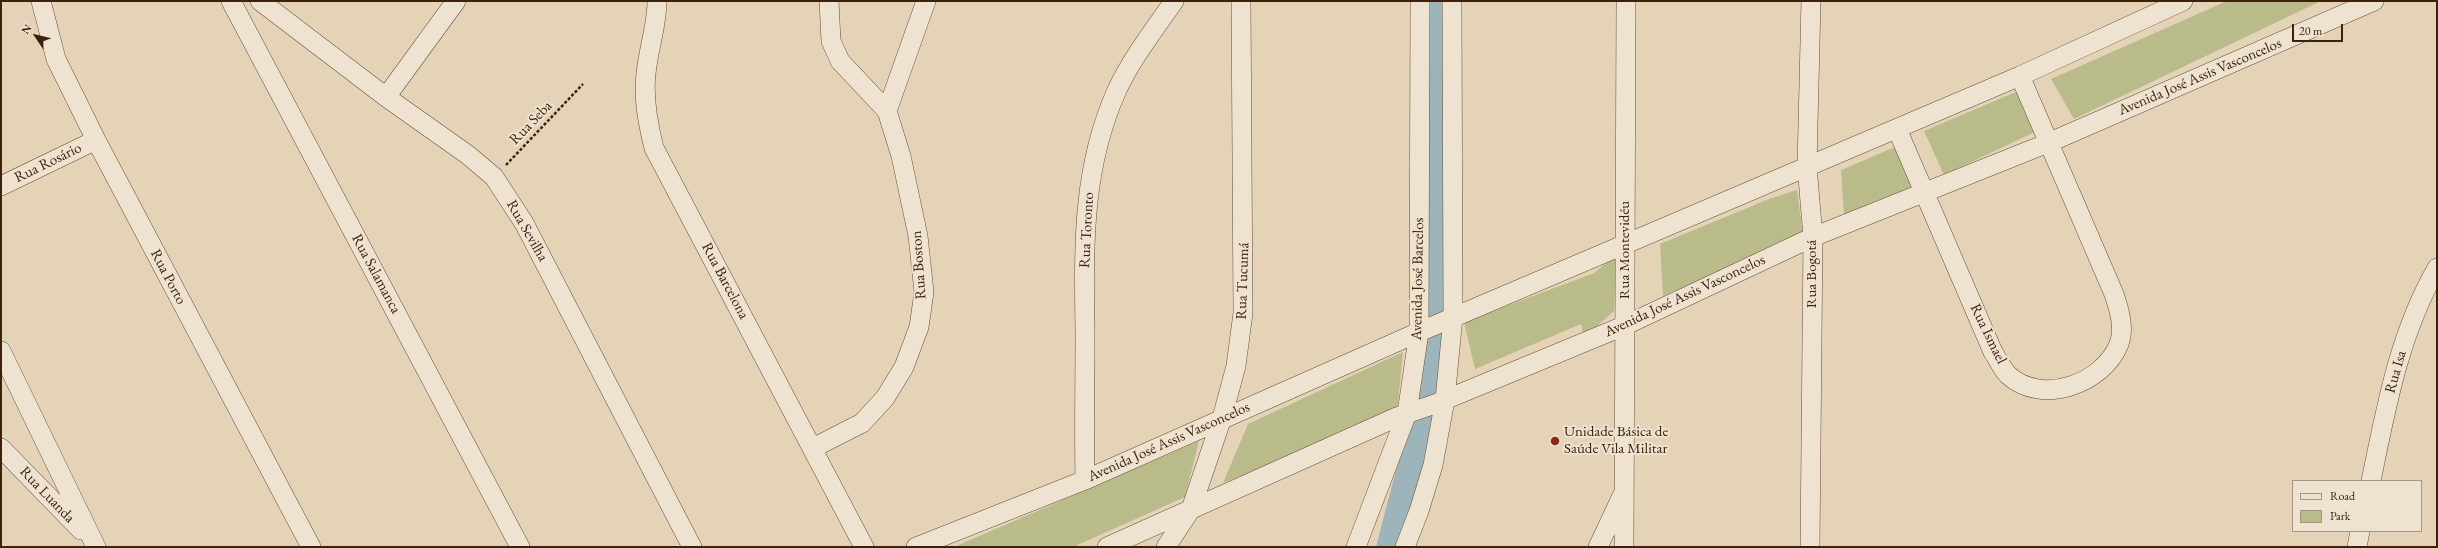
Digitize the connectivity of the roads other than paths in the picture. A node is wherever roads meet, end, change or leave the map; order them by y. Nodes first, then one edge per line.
1 (41, 1) edge
2 (231, 1) edge
3 (260, 1) edge
4 (456, 1) edge
5 (657, 1) edge
6 (829, 1) edge
7 (926, 1) edge
8 (1174, 1) edge
9 (1241, 1) edge
10 (1420, 1) edge
11 (1452, 1) edge
12 (1626, 1) edge
13 (1811, 1) edge
14 (2182, 1) edge
15 (2374, 1) edge
16 (2020, 76) junction
17 (386, 97) junction
18 (887, 111) junction
19 (1897, 129) junction
20 (96, 140) junction
21 (2048, 142) junction
22 (1807, 166) junction
23 (1, 186) edge
24 (1926, 193) junction
25 (1813, 236) junction
26 (1625, 244) junction
27 (2437, 268) edge
28 (1435, 325) junction
29 (1626, 325) junction
30 (1, 351) edge
31 (1426, 406) junction
32 (1222, 418) junction
33 (1, 448) edge
34 (813, 448) junction
35 (1085, 480) junction
36 (2371, 480) edge
37 (1626, 489) junction
38 (1191, 509) junction
39 (2360, 532) edge
40 (95, 544) edge
41 (311, 547) edge
42 (520, 547) edge
43 (692, 547) edge
44 (864, 547) edge
45 (916, 547) edge
46 (1107, 547) edge
47 (1166, 547) edge
48 (1356, 547) edge
49 (1405, 547) edge
50 (1598, 547) edge
51 (1624, 547) edge
52 (1810, 547) edge
53 (2357, 547) edge

1 - 20 street, Rua Porto
2 - 42 street, Rua Salamanca
3 - 17 street, Rua Sevilha
4 - 17 street
5 - 34 street, Rua Barcelona
6 - 18 street, Rua Boston
7 - 18 street
8 - 35 street, Rua Toronto
9 - 32 street, Rua Tucumá
10 - 28 street, Avenida José Barcelos
11 - 28 street, Avenida José Barcelos
12 - 26 street, Rua Montevidéu
13 - 22 street, Rua Bogotá
14 - 16 street, Avenida José Assis Vasconcelos
15 - 21 street, Avenida José Assis Vasconcelos
16 - 19 street, Avenida José Assis Vasconcelos
16 - 21 street
17 - 43 street, Rua Sevilha
18 - 34 street, Rua Boston
19 - 22 street, Avenida José Assis Vasconcelos
19 - 24 street
20 - 23 street, Rua Rosário
20 - 41 street, Rua Porto
21 - 24 street, Avenida José Assis Vasconcelos
21 - 24 street, Rua Ismael
22 - 25 street, Rua Bogotá
22 - 26 street, Avenida José Assis Vasconcelos
24 - 25 street, Avenida José Assis Vasconcelos
25 - 29 street, Avenida José Assis Vasconcelos
25 - 52 street, Rua Bogotá
26 - 28 street, Avenida José Assis Vasconcelos
26 - 29 street, Rua Montevidéu
27 - 36 street, Rua Isa
28 - 31 street, Avenida José Barcelos
28 - 31 street, Avenida José Barcelos
28 - 32 street, Avenida José Assis Vasconcelos
29 - 31 street, Avenida José Assis Vasconcelos
29 - 37 street, Rua Montevidéu
30 - 40 street
31 - 38 street, Avenida José Assis Vasconcelos
31 - 48 street, Avenida José Barcelos
31 - 49 street, Avenida José Barcelos
32 - 35 street, Avenida José Assis Vasconcelos
32 - 38 street, Rua Tucumá
33 - 40 street, Rua Luanda
34 - 44 street, Rua Barcelona
35 - 45 street, Avenida José Assis Vasconcelos
37 - 50 street
37 - 51 street, Rua Montevidéu
38 - 46 street, Avenida José Assis Vasconcelos
38 - 47 street, Rua Tucumá
39 - 53 street

